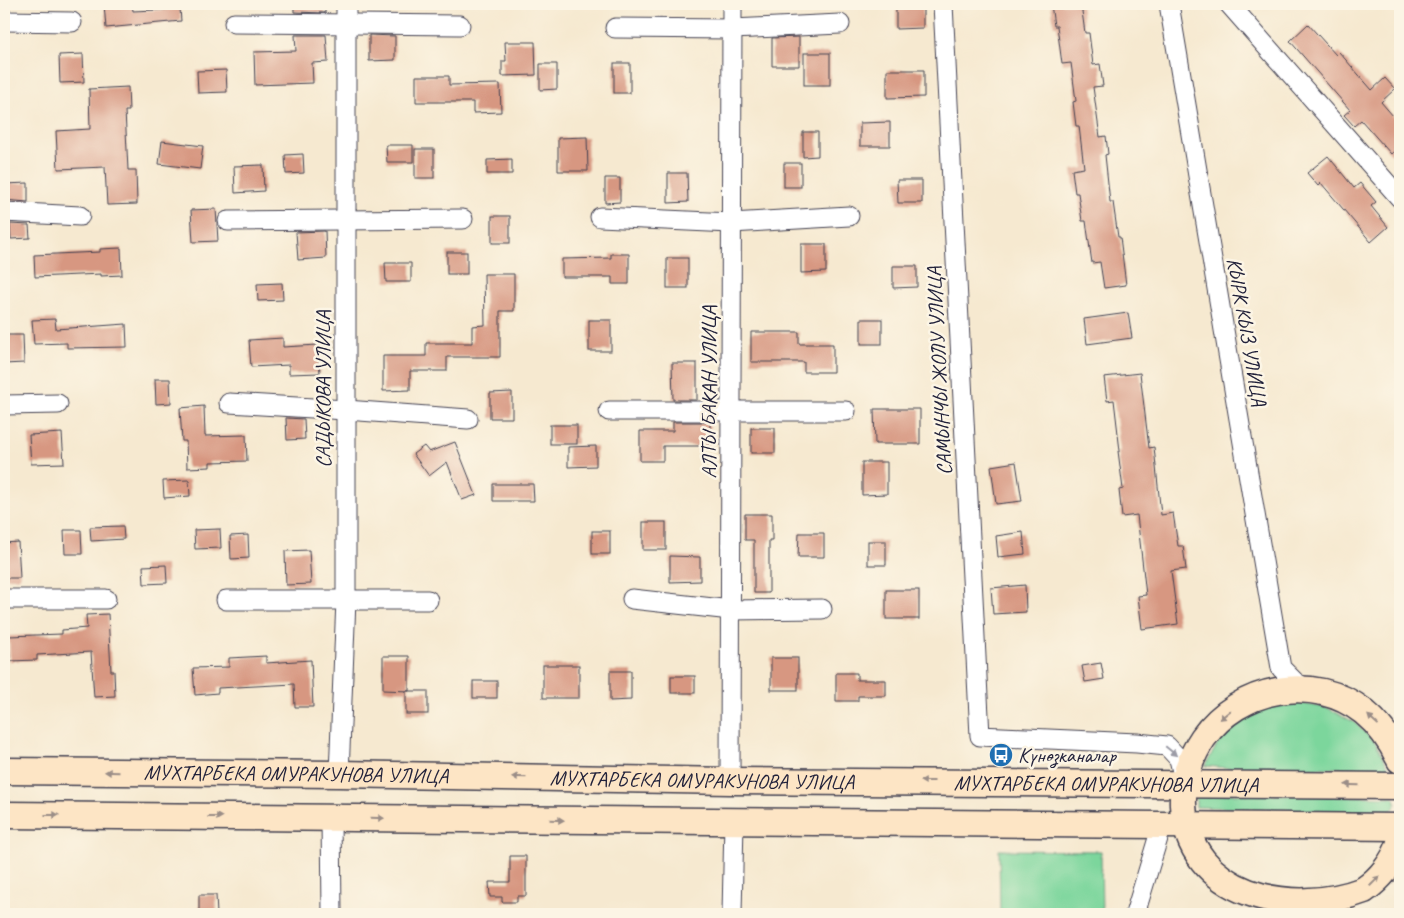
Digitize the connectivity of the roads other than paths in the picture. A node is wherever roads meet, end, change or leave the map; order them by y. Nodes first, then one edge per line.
1 (346, 4) edge
2 (732, 4) edge
3 (943, 4) edge
4 (1168, 4) edge
5 (1229, 4) edge
6 (4, 21) edge
7 (72, 22) dead end
8 (234, 23) dead end
9 (346, 24) junction
10 (840, 24) dead end
11 (460, 25) dead end
12 (615, 28) dead end
13 (732, 29) junction
14 (1400, 198) edge
15 (4, 212) edge
16 (80, 216) dead end
17 (849, 216) dead end
18 (600, 217) dead end
19 (463, 219) dead end
20 (228, 221) dead end
21 (346, 221) junction
22 (731, 223) junction
23 (229, 403) dead end
24 (58, 404) dead end
25 (4, 405) edge
26 (346, 410) junction
27 (609, 411) dead end
28 (846, 411) dead end
29 (731, 412) junction
30 (468, 419) dead end
31 (4, 599) edge
32 (106, 599) dead end
33 (632, 599) dead end
34 (226, 600) dead end
35 (346, 600) junction
36 (428, 600) dead end
37 (822, 609) dead end
38 (731, 610) junction
39 (1281, 668) junction
40 (1310, 690) junction
41 (1260, 695) junction
42 (1400, 760) edge
43 (4, 771) edge
44 (339, 774) junction
45 (730, 781) junction
46 (1184, 783) junction
47 (1400, 786) edge
48 (4, 815) edge
49 (330, 818) junction
50 (734, 822) junction
51 (1174, 825) junction
52 (1400, 827) edge
53 (1400, 843) edge
54 (1345, 907) edge
55 (1282, 913) edge
56 (332, 914) edge
57 (732, 914) edge
58 (1134, 914) edge

1 - 9 street, САДЫКОВА УЛИЦА
2 - 13 street, АЛТЫ БАКАН УЛИЦА
3 -> 46 street, САМЫНЧЫ ЖОЛУ УЛИЦА
4 - 39 street, КЫРК КЫЗ УЛИЦА
5 - 14 street
6 - 7 street
8 - 9 street
9 - 11 street
9 - 21 street, САДЫКОВА УЛИЦА
10 - 13 street
12 - 13 street
13 - 22 street, АЛТЫ БАКАН УЛИЦА
15 - 16 street
17 - 22 street
18 - 22 street
19 - 21 street
20 - 21 street
21 - 26 street, САДЫКОВА УЛИЦА
22 - 29 street, АЛТЫ БАКАН УЛИЦА
23 - 26 street
24 - 25 street
26 - 30 street
26 - 35 street, САДЫКОВА УЛИЦА
27 - 29 street
28 - 29 street
29 - 38 street, АЛТЫ БАКАН УЛИЦА
31 - 32 street
33 - 38 street
34 - 35 street
35 - 36 street
35 - 44 street, САДЫКОВА УЛИЦА
37 - 38 street
38 - 45 street, АЛТЫ БАКАН УЛИЦА
39 - 40 street
39 - 41 street
40 - 41 main road
42 -> 40 main road
41 -> 46 main road
44 -> 43 main road, МУХТАРБЕКА ОМУРАКУНОВА УЛИЦА
45 -> 44 main road, МУХТАРБЕКА ОМУРАКУНОВА УЛИЦА
46 -> 45 main road, МУХТАРБЕКА ОМУРАКУНОВА УЛИЦА
47 -> 46 main road, МУХТАРБЕКА ОМУРАКУНОВА УЛИЦА
46 - 51 main road
48 -> 49 main road, МУХТАРБЕКА ОМУРАКУНОВА УЛИЦА
49 -> 50 main road, МУХТАРБЕКА ОМУРАКУНОВА УЛИЦА
49 - 56 street
50 - 51 main road, МУХТАРБЕКА ОМУРАКУНОВА УЛИЦА
50 - 57 street
51 - 52 main road, МУХТАРБЕКА ОМУРАКУНОВА УЛИЦА
51 - 55 main road
51 - 58 street
54 -> 53 main road
54 - 55 main road

